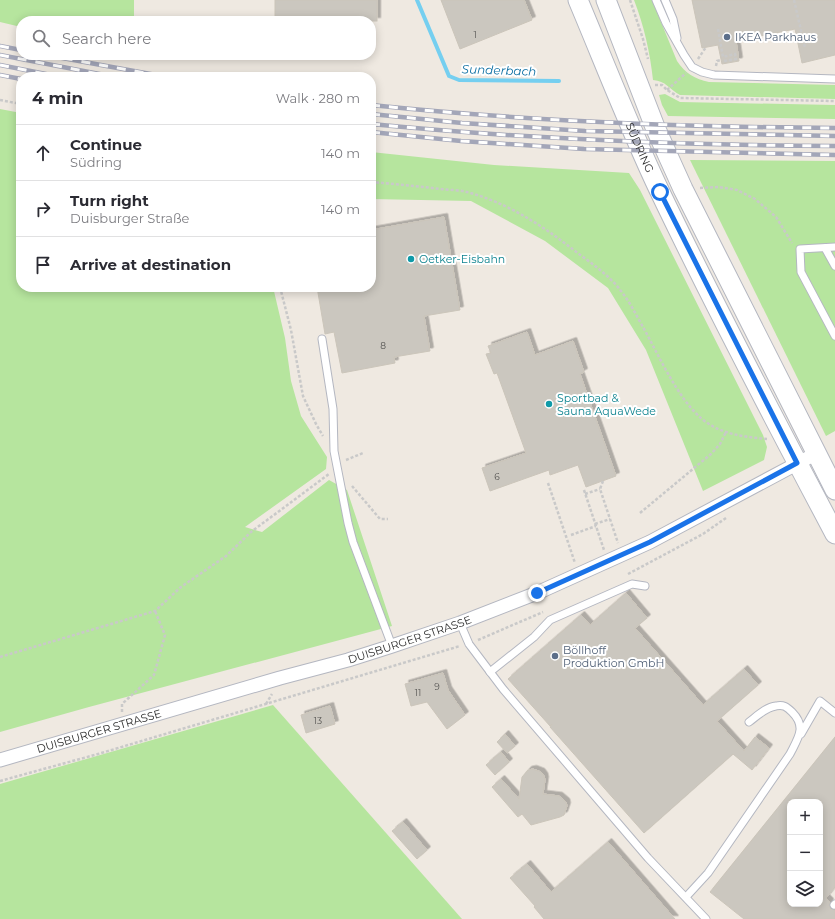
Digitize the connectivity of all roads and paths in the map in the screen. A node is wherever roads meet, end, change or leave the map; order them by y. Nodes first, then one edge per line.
1 (578, 0) edge
2 (606, 0) edge
3 (656, 0) edge
4 (665, 0) edge
5 (794, 0) edge
6 (718, 29) dead end
7 (678, 43) junction
8 (805, 48) dead end
9 (724, 61) dead end
10 (835, 79) edge
11 (651, 86) dead end
12 (0, 100) edge
13 (835, 101) edge
14 (16, 103) edge
15 (376, 183) edge
16 (698, 189) dead end
17 (835, 247) edge
18 (825, 248) junction
19 (800, 249) junction
20 (835, 266) edge
21 (281, 292) edge
22 (835, 336) edge
23 (322, 339) dead end
24 (726, 432) junction
25 (770, 440) dead end
26 (334, 451) junction
27 (362, 453) dead end
28 (817, 453) junction
29 (797, 463) junction
30 (337, 466) junction
31 (603, 481) dead end
32 (548, 483) dead end
33 (584, 490) dead end
34 (600, 490) junction
35 (835, 490) edge
36 (585, 494) junction
37 (640, 513) dead end
38 (610, 518) junction
39 (388, 519) dead end
40 (596, 525) junction
41 (835, 534) edge
42 (571, 535) dead end
43 (622, 555) junction
44 (608, 562) junction
45 (579, 575) junction
46 (645, 586) dead end
47 (155, 611) junction
48 (460, 623) junction
49 (392, 646) junction
50 (0, 657) edge
51 (490, 672) junction
52 (266, 704) dead end
53 (835, 713) edge
54 (749, 722) dead end
55 (122, 723) junction
56 (799, 737) junction
57 (0, 760) edge
58 (0, 781) edge
59 (686, 897) junction
60 (706, 919) edge

1 - 29 main road, SÜDRING
2 - 28 main road, SÜDRING
3 - 7 lane
4 - 7 lane
5 - 8 path
6 - 9 path
7 - 10 lane
11 - 13 path
12 - 14 path
15 - 24 path
16 - 19 path
17 - 18 lane
18 - 19 lane
18 - 20 lane
19 - 22 lane
21 - 26 path
23 - 26 lane
24 - 25 path
24 - 37 path
26 - 30 lane
27 - 30 path
28 - 29 street
28 - 35 main road, SÜDRING
29 - 41 main road, SÜDRING
29 - 43 street, DUISBURGER STRASSE
30 - 39 path
30 - 47 path
30 - 49 lane
31 - 34 path
32 - 45 path
33 - 36 path
34 - 36 path
34 - 38 path
36 - 40 path
38 - 40 path
38 - 43 path
40 - 42 path
40 - 44 path
43 - 44 street, DUISBURGER STRASSE
44 - 45 street, DUISBURGER STRASSE
45 - 48 street, DUISBURGER STRASSE
46 - 51 lane
47 - 50 path
47 - 55 path
48 - 49 street, DUISBURGER STRASSE
48 - 51 lane
49 - 55 street, DUISBURGER STRASSE
51 - 59 lane
52 - 58 path
53 - 56 lane
54 - 56 lane
55 - 57 street, DUISBURGER STRASSE
56 - 59 lane
59 - 60 lane

